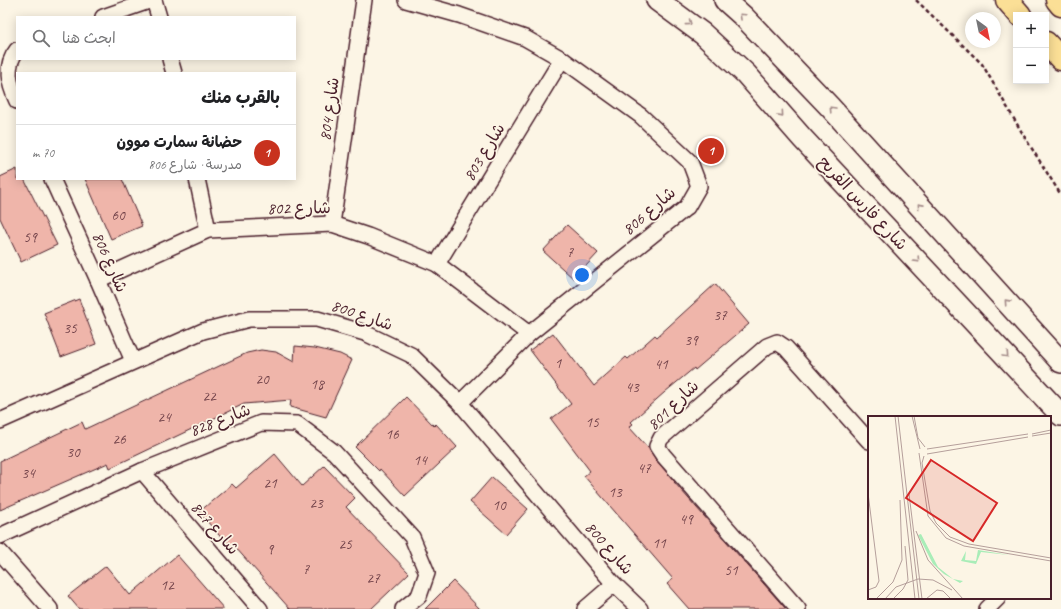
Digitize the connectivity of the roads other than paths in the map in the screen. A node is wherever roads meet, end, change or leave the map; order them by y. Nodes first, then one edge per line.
1 (153, 0) edge
2 (364, 0) edge
3 (406, 0) edge
4 (657, 0) edge
5 (725, 0) edge
6 (1007, 0) edge
7 (1057, 0) edge
8 (1061, 5) edge
9 (1017, 12) edge
10 (106, 16) edge
11 (159, 16) edge
12 (1049, 46) edge
13 (16, 51) edge
14 (562, 59) junction
15 (1061, 59) edge
16 (170, 60) edge
17 (174, 72) edge
18 (16, 99) edge
19 (52, 180) edge
20 (197, 180) edge
21 (332, 224) junction
22 (208, 230) junction
23 (437, 264) junction
24 (98, 280) junction
25 (529, 334) junction
26 (132, 361) junction
27 (1061, 362) edge
28 (460, 403) junction
29 (2, 415) edge
30 (1061, 415) edge
31 (868, 440) edge
32 (142, 471) junction
33 (0, 536) edge
34 (0, 552) edge
35 (614, 584) junction
36 (997, 599) edge
37 (50, 609) edge
38 (260, 609) edge
39 (404, 609) edge
40 (585, 609) edge
41 (640, 609) edge
42 (798, 609) edge
43 (987, 609) edge

1 - 10 street
1 - 11 street
2 - 21 street, شارع 804
3 - 14 street, شارع 806
4 -> 30 street, شارع فارس الفريح
27 -> 5 street
6 - 9 highway
7 - 8 highway
12 - 15 highway
13 - 18 street
14 - 23 street, شارع 803
14 - 25 street, شارع 806
16 - 17 street
19 - 24 street, شارع 806
20 - 22 street
21 - 22 street, شارع 802
21 - 23 street, شارع 802
22 - 24 street, شارع 802
23 - 25 street, شارع 802
24 - 26 street, شارع 806
25 - 28 street, شارع 806
26 - 28 street, شارع 800
26 - 29 street, شارع 800
28 - 35 street, شارع 800
31 - 42 street, شارع 801
32 - 33 street, شارع 828
32 - 38 street, شارع 827
32 - 39 street, شارع 828
34 - 37 street
35 - 40 street
35 - 41 street, شارع 800
36 - 43 street

